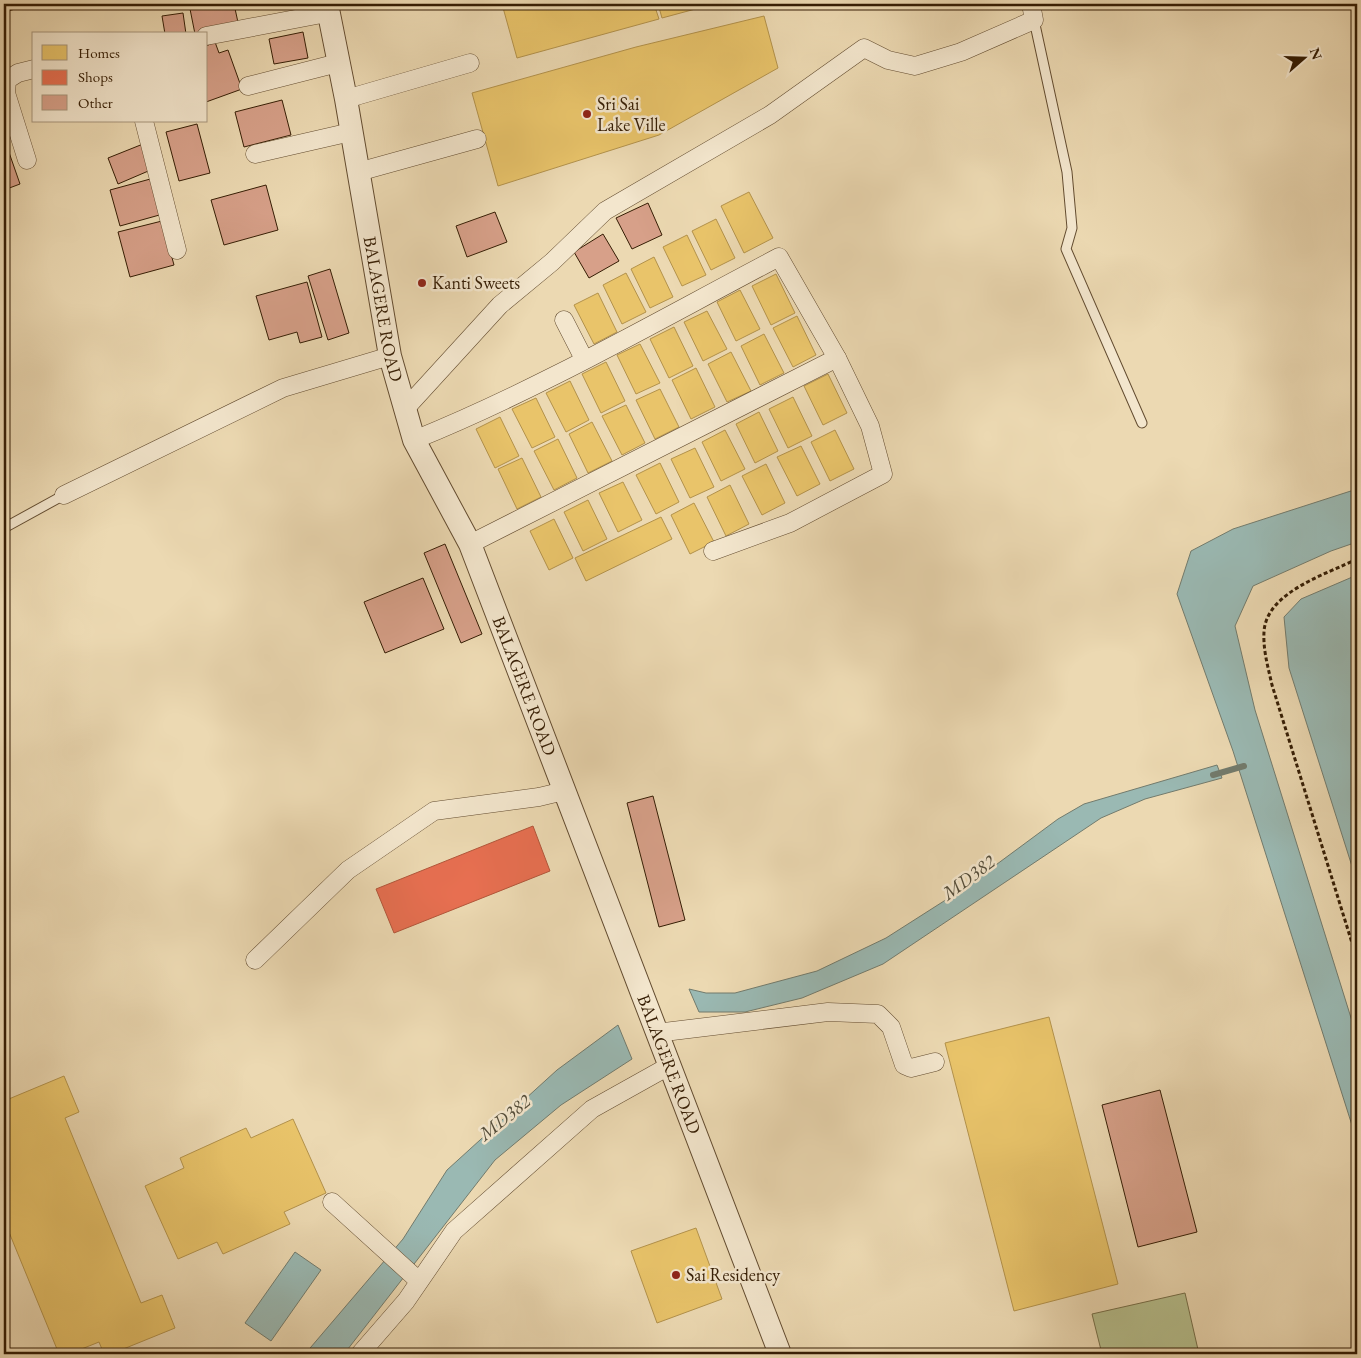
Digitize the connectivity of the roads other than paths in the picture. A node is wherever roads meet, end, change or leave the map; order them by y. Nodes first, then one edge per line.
1 (327, 8) edge
2 (1033, 12) edge
3 (208, 36) edge
4 (338, 63) junction
5 (470, 63) dead end
6 (32, 69) edge
7 (248, 86) dead end
8 (346, 99) junction
9 (144, 122) edge
10 (351, 132) junction
11 (477, 139) dead end
12 (255, 154) dead end
13 (27, 160) dead end
14 (358, 172) junction
15 (177, 250) dead end
16 (564, 320) dead end
17 (390, 356) junction
18 (837, 358) junction
19 (584, 359) junction
20 (405, 409) junction
21 (1142, 422) dead end
22 (414, 440) junction
23 (64, 495) joint
24 (5, 525) edge
25 (470, 544) junction
26 (713, 551) dead end
27 (564, 790) junction
28 (255, 960) dead end
29 (656, 1032) junction
30 (935, 1062) dead end
31 (669, 1066) junction
32 (332, 1202) dead end
33 (414, 1278) junction
34 (360, 1354) edge
35 (780, 1354) edge

1 - 3 street
1 - 4 street, BALAGERE ROAD
2 - 20 street
2 - 21 lane
4 - 7 street
4 - 8 street, BALAGERE ROAD
5 - 8 street
6 - 13 street
8 - 10 street, BALAGERE ROAD
9 - 15 street
10 - 12 street
10 - 14 street, BALAGERE ROAD
11 - 14 street
14 - 17 street, BALAGERE ROAD
16 - 19 street
17 - 20 street, BALAGERE ROAD
17 - 23 street
18 - 19 street
18 - 25 street
18 - 26 street
19 - 22 street
20 - 22 street, BALAGERE ROAD
22 - 25 street, BALAGERE ROAD
23 - 24 lane
25 - 27 street, BALAGERE ROAD
27 - 28 street
27 - 29 street, BALAGERE ROAD
29 - 30 street
29 - 31 street, BALAGERE ROAD
31 - 33 street
31 - 35 street, BALAGERE ROAD
32 - 33 street
33 - 34 street

